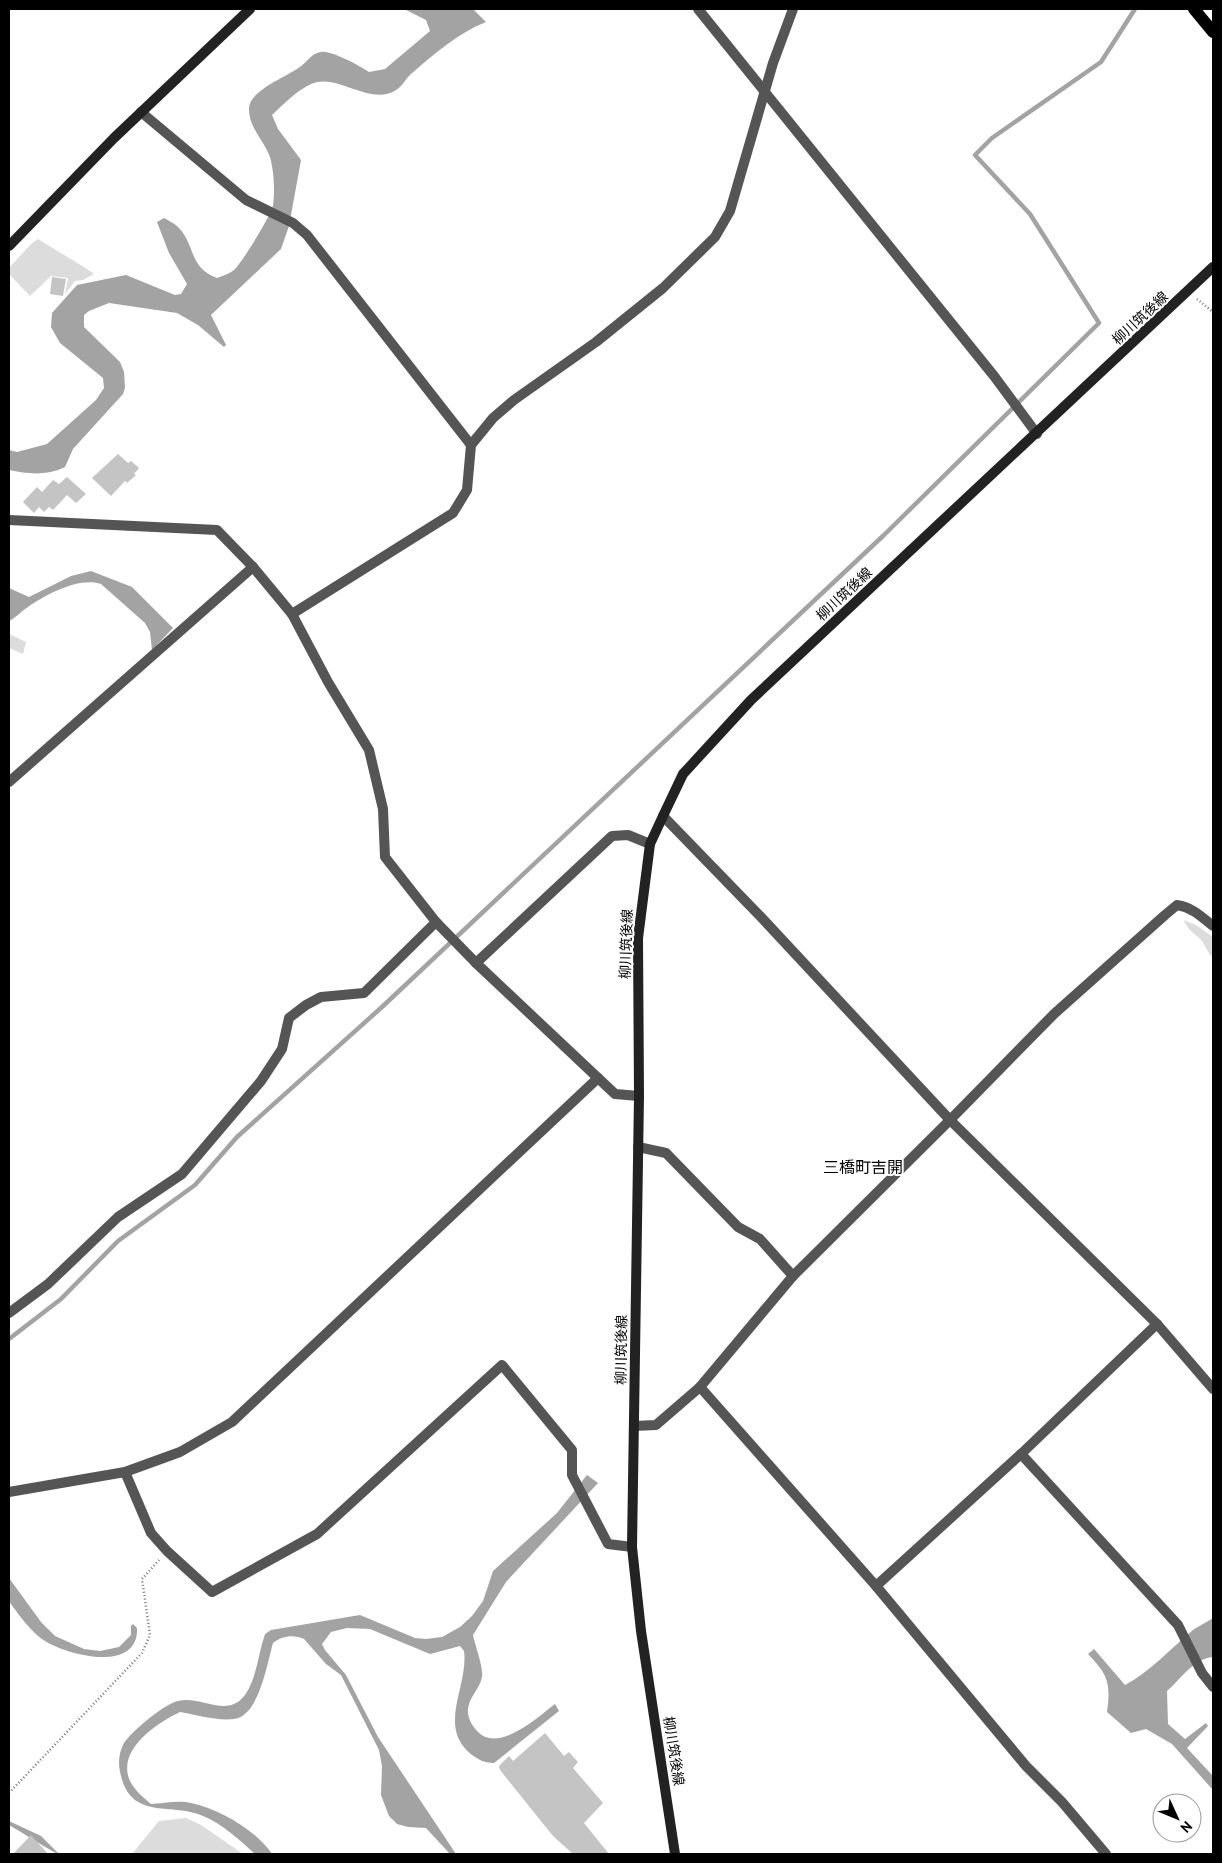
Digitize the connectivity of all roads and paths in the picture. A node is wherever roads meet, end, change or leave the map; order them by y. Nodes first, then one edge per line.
1 (250, 9) edge
2 (698, 9) edge
3 (793, 9) edge
4 (1197, 12) edge
5 (1213, 32) edge
6 (765, 92) junction
7 (141, 112) junction
8 (9, 246) edge
9 (1213, 268) edge
10 (1188, 291) junction
11 (1213, 312) edge
12 (1037, 434) junction
13 (471, 445) junction
14 (9, 520) edge
15 (253, 567) junction
16 (292, 614) junction
17 (9, 782) edge
18 (663, 816) junction
19 (650, 844) junction
20 (436, 922) junction
21 (1213, 926) edge
22 (476, 963) junction
23 (598, 1078) junction
24 (639, 1096) junction
25 (950, 1120) junction
26 (638, 1147) junction
27 (794, 1276) junction
28 (9, 1312) edge
29 (1157, 1324) junction
30 (700, 1386) junction
31 (1213, 1388) edge
32 (634, 1426) junction
33 (1021, 1454) junction
34 (124, 1472) junction
35 (9, 1492) edge
36 (632, 1547) junction
37 (166, 1551) junction
38 (876, 1586) junction
39 (1213, 1687) edge
40 (9, 1792) edge
41 (675, 1854) edge
42 (1106, 1854) edge

1 - 7 main road
2 - 6 street
3 - 6 street
4 - 5 main road
6 - 12 street
6 - 13 street
7 - 8 main road
7 - 13 street
9 - 10 main road, 柳川筑後線
10 - 11 path
10 - 12 main road, 柳川筑後線
12 - 18 main road, 柳川筑後線
13 - 16 street
14 - 15 street
15 - 16 street
15 - 17 street
16 - 20 street
18 - 19 main road, 柳川筑後線
18 - 25 street
19 - 22 street
19 - 24 main road, 柳川筑後線
20 - 22 street
20 - 28 street
21 - 25 street
22 - 23 street
23 - 24 street
23 - 34 street
24 - 26 main road, 柳川筑後線
25 - 27 street
25 - 29 street
26 - 27 street
26 - 32 main road, 柳川筑後線
27 - 30 street
29 - 31 street
29 - 33 street
30 - 32 street
30 - 38 street
32 - 36 main road, 柳川筑後線
33 - 38 street
33 - 39 street
34 - 35 street
34 - 37 street
36 - 37 street
36 - 41 main road, 柳川筑後線
37 - 40 path
38 - 42 street

